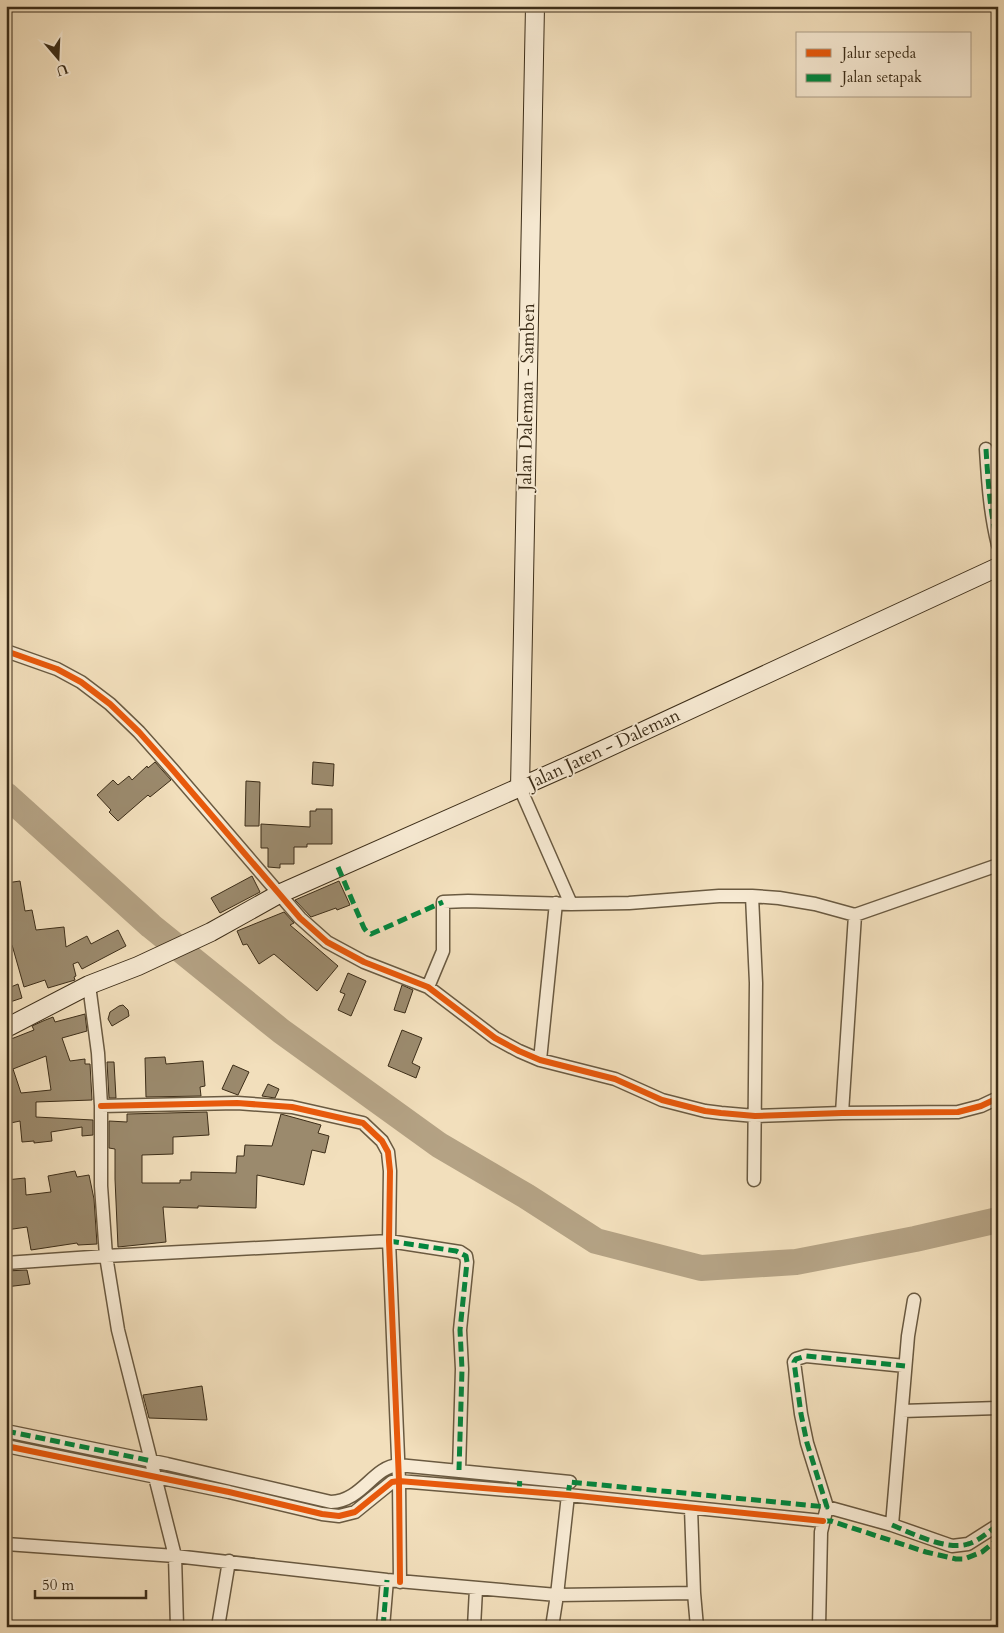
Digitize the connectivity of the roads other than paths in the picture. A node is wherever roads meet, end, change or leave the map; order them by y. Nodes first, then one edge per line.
1 (535, 6) edge
2 (986, 449) dead end
3 (998, 545) edge
4 (998, 567) edge
5 (6, 651) edge
6 (520, 788) junction
7 (998, 866) edge
8 (279, 894) junction
9 (752, 896) junction
10 (556, 903) junction
11 (571, 904) junction
12 (855, 915) junction
13 (90, 985) junction
14 (428, 987) junction
15 (6, 1028) edge
16 (541, 1056) junction
17 (998, 1098) edge
18 (101, 1106) junction
19 (843, 1108) junction
20 (755, 1112) junction
21 (754, 1180) dead end
22 (389, 1241) junction
23 (106, 1256) junction
24 (6, 1264) edge
25 (914, 1300) dead end
26 (905, 1366) junction
27 (998, 1408) edge
28 (902, 1411) junction
29 (6, 1431) edge
30 (33, 1444) junction
31 (6, 1446) edge
32 (154, 1470) junction
33 (459, 1470) junction
34 (399, 1473) junction
35 (570, 1482) dead end
36 (568, 1495) junction
37 (691, 1508) junction
38 (825, 1514) junction
39 (998, 1525) edge
40 (892, 1526) junction
41 (6, 1544) edge
42 (174, 1556) junction
43 (229, 1562) junction
44 (387, 1580) junction
45 (400, 1582) junction
46 (476, 1588) junction
47 (694, 1593) junction
48 (557, 1595) junction
49 (177, 1627) edge
50 (218, 1627) edge
51 (383, 1627) edge
52 (474, 1627) edge
53 (552, 1627) edge
54 (697, 1627) edge
55 (819, 1627) edge

1 - 6 main road, Jalan Daleman - Samben
2 - 3 street
4 - 6 main road, Jalan Jaten - Daleman
5 - 8 street
6 - 8 main road, Jalan Jaten - Daleman
6 - 11 street
7 - 12 street
8 - 13 main road, Jalan Jaten - Daleman
8 - 14 street
9 - 11 street
9 - 12 street
9 - 20 street
10 - 11 street
10 - 14 street
10 - 16 street
12 - 19 street
13 - 15 main road, Jalan Jaten - Daleman
13 - 18 street
14 - 16 street
16 - 20 street
17 - 19 street
18 - 22 street
18 - 23 street
19 - 20 street
20 - 21 street
22 - 23 street
22 - 33 street
22 - 34 street
23 - 24 street
23 - 32 street
25 - 26 street
26 - 28 street
26 - 38 street
27 - 28 street
28 - 40 street
29 - 30 street
30 - 31 street
30 - 32 street
30 - 32 street
32 - 34 street
32 - 34 street
32 - 42 street
33 - 34 street
33 - 35 street
34 - 36 street
34 - 45 street
36 - 37 street
36 - 48 street
37 - 38 street
37 - 47 street
38 - 40 street
38 - 55 street
39 - 40 street
41 - 42 street
42 - 43 street
42 - 49 street
43 - 44 street
43 - 50 street
44 - 45 street
44 - 51 street
45 - 46 street
46 - 48 street
46 - 52 street
47 - 48 street
47 - 54 street
48 - 53 street

